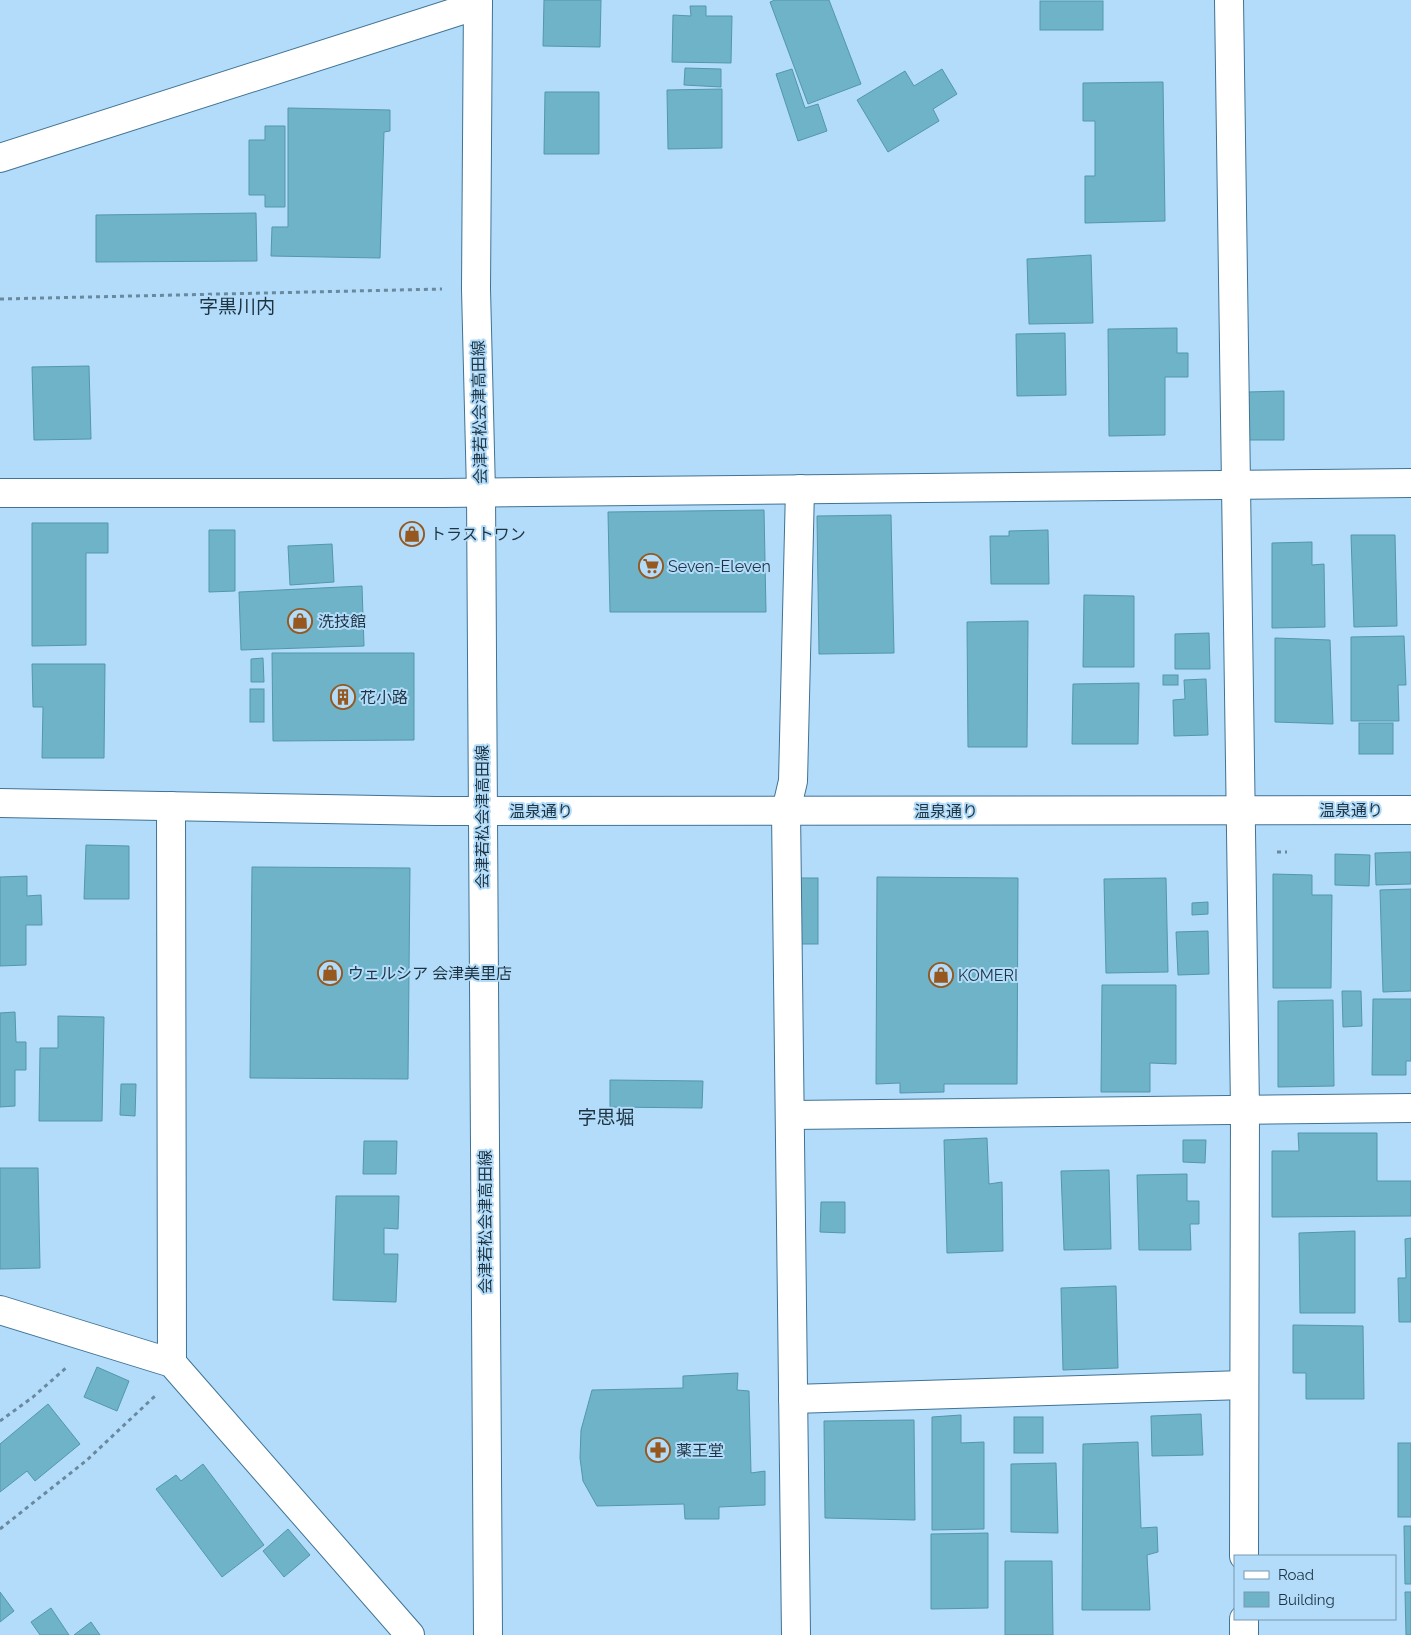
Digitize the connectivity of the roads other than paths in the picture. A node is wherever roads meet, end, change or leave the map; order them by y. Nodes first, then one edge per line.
1 (1229, 0) edge
2 (478, 3) edge
3 (0, 158) edge
4 (1411, 483) edge
5 (1236, 484) junction
6 (800, 489) junction
7 (481, 492) junction
8 (0, 493) edge
9 (0, 803) edge
10 (171, 806) junction
11 (1411, 810) edge
12 (482, 811) junction
13 (786, 811) junction
14 (1240, 811) junction
15 (1411, 1108) edge
16 (1245, 1109) junction
17 (790, 1115) junction
18 (0, 1310) edge
19 (176, 1368) junction
20 (1244, 1385) junction
21 (793, 1399) junction
22 (1244, 1555) edge
23 (1244, 1620) edge
24 (410, 1635) edge
25 (488, 1635) edge
26 (796, 1635) edge
27 (1244, 1635) edge

1 - 5 street
2 - 3 street
2 - 7 street, 会津若松会津高田線
4 - 5 street
5 - 6 street
5 - 14 street
6 - 7 street
6 - 13 street
7 - 8 street
7 - 12 street, 会津若松会津高田線
9 - 10 street, 温泉通り
10 - 12 street, 温泉通り
10 - 19 street
11 - 14 street, 温泉通り
12 - 13 street, 温泉通り
12 - 25 street, 会津若松会津高田線
13 - 14 street, 温泉通り
13 - 17 street
14 - 16 street
15 - 16 street
16 - 17 street
16 - 20 street
17 - 21 street
18 - 19 street
19 - 24 street
20 - 21 street
20 - 22 street
21 - 26 street
23 - 27 street

